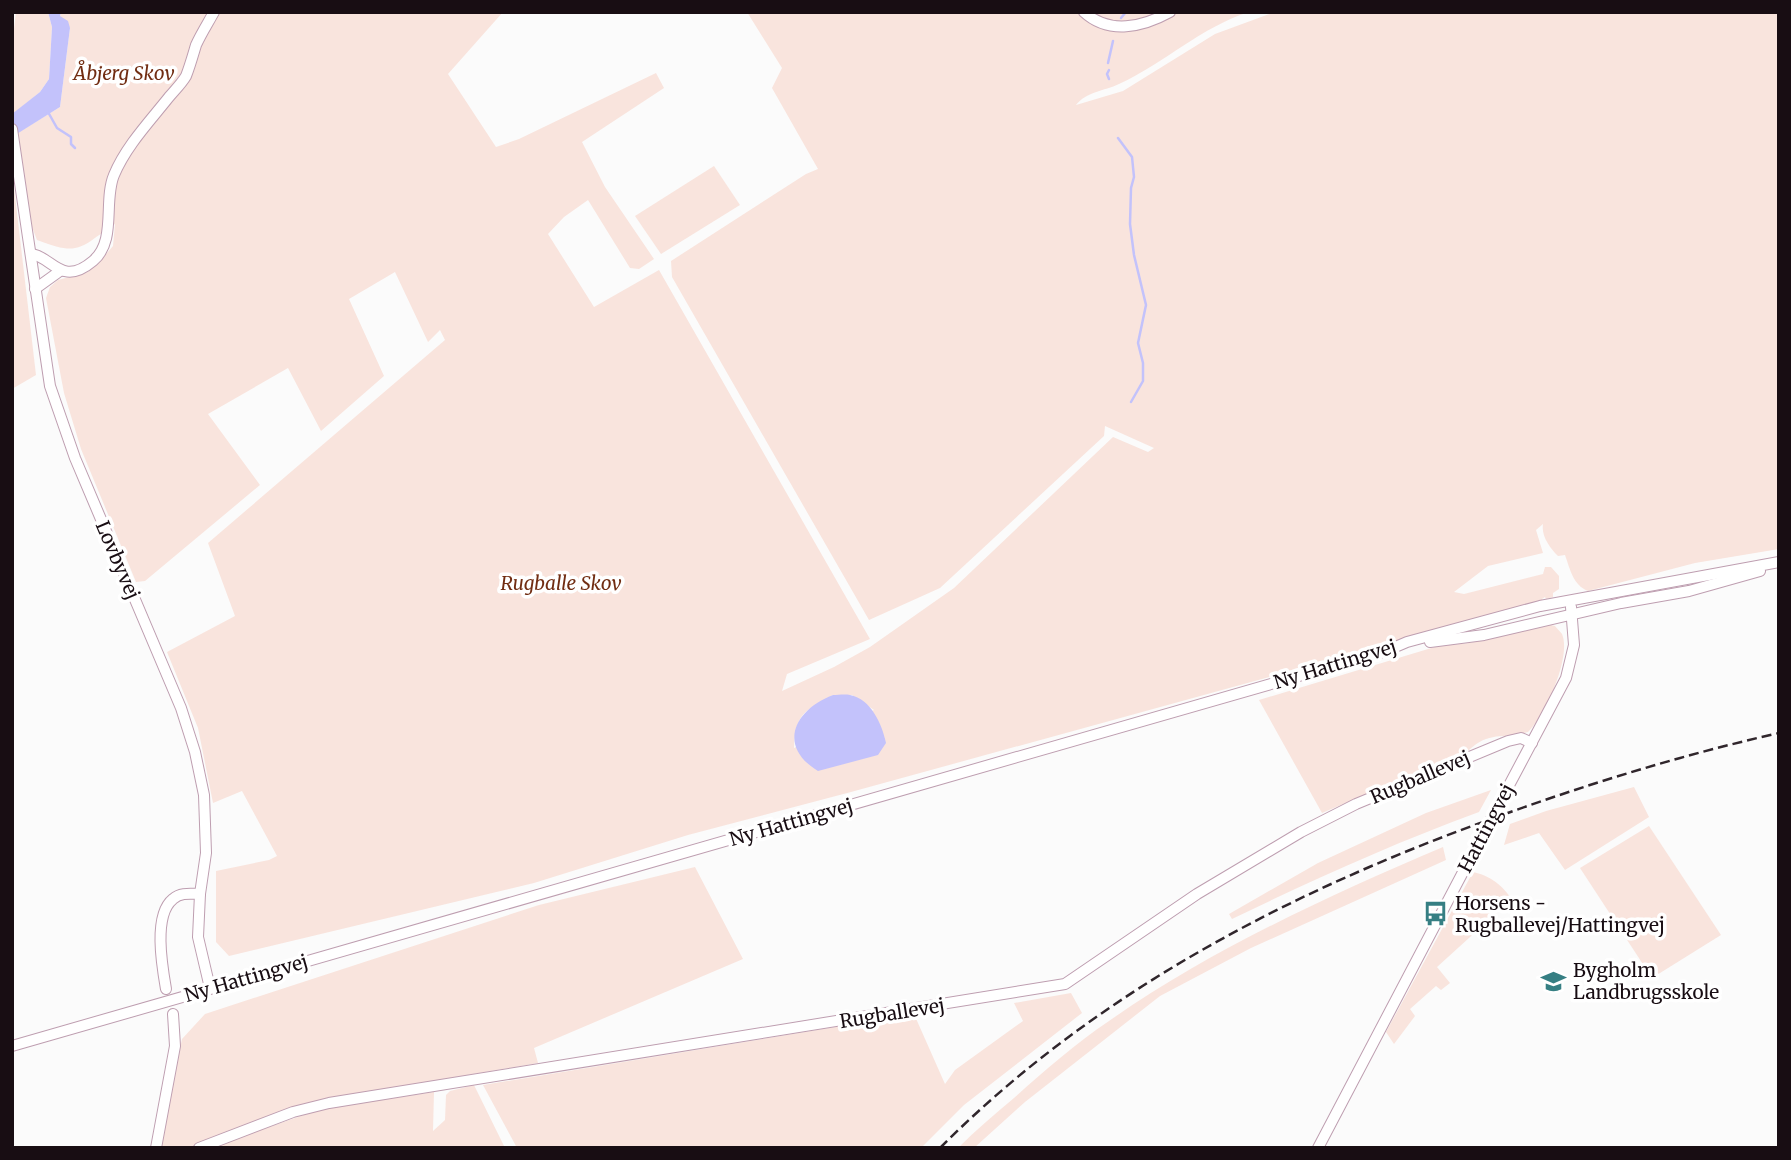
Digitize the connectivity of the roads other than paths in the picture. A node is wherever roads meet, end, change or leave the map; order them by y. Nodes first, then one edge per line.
1 (214, 12) edge
2 (1084, 12) edge
3 (1170, 12) edge
4 (13, 134) edge
5 (31, 254) junction
6 (60, 271) junction
7 (35, 289) junction
8 (1779, 562) edge
9 (1779, 567) edge
10 (1684, 578) junction
11 (1570, 599) junction
12 (1572, 614) junction
13 (1386, 651) junction
14 (1532, 743) junction
15 (200, 894) junction
16 (210, 988) junction
17 (166, 989) dead end
18 (173, 1014) dead end
19 (12, 1046) edge
20 (156, 1148) edge
21 (199, 1148) edge
22 (1318, 1148) edge

1 - 6 street
2 - 3 street
4 - 5 street, Lovbyvej
5 - 6 street
5 - 7 street, Lovbyvej
6 - 7 street
7 - 15 street, Lovbyvej
8 - 10 street
9 - 12 street
10 - 11 street
10 - 12 street
11 - 12 street, Hattingvej
11 - 13 street, Ny Hattingvej
12 - 13 street
12 - 14 street, Hattingvej
13 - 16 street, Ny Hattingvej
14 - 21 street, Rugballevej
14 - 22 street, Hattingvej, bridge
15 - 16 street, Lovbyvej
15 - 17 street
16 - 19 street, Ny Hattingvej
18 - 20 street

